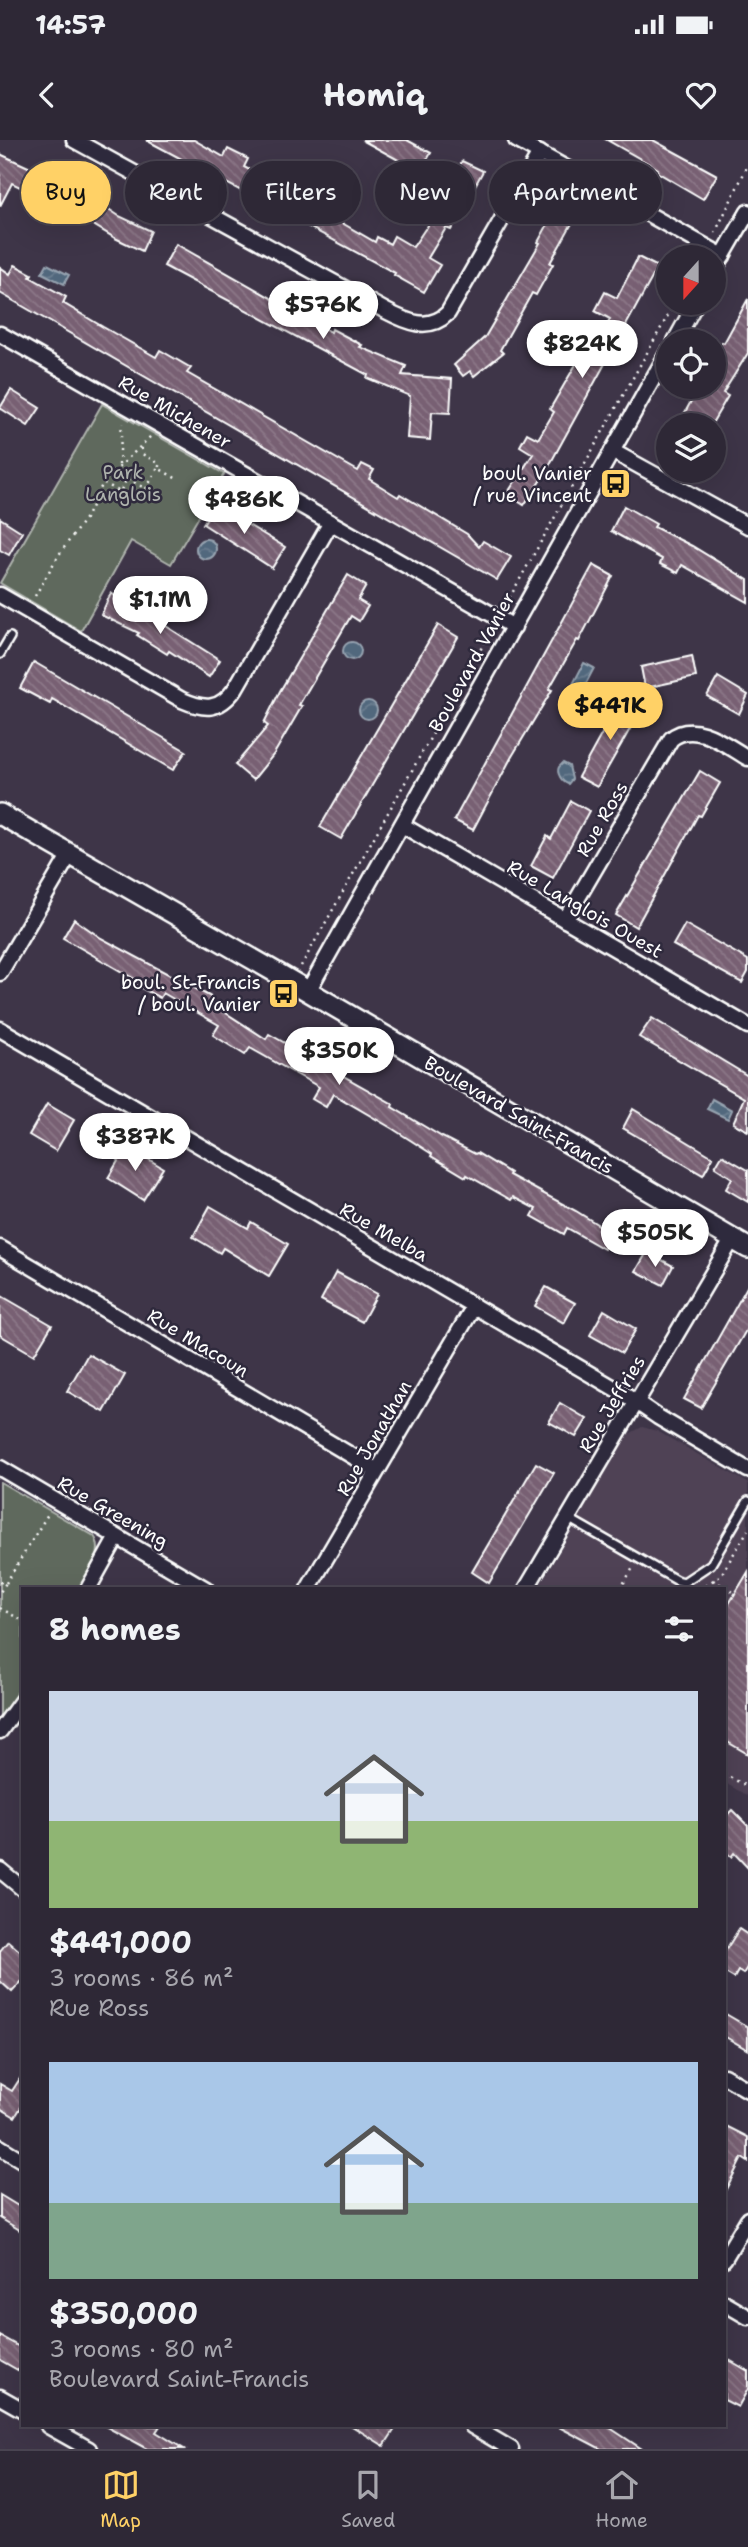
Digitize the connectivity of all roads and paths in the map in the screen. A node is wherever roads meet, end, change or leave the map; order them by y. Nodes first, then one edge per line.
1 (74, 140) edge
2 (516, 140) edge
3 (540, 153) junction
4 (748, 164) edge
5 (748, 212) edge
6 (717, 228) dead end
7 (703, 245) edge
8 (726, 251) edge
9 (669, 315) edge
10 (0, 334) edge
11 (656, 373) edge
12 (123, 416) dead end
13 (153, 434) dead end
14 (141, 448) junction
15 (612, 452) junction
16 (120, 467) junction
17 (158, 468) junction
18 (177, 479) dead end
19 (103, 483) junction
20 (330, 524) junction
21 (748, 526) edge
22 (0, 595) edge
23 (510, 598) dead end
24 (32, 602) dead end
25 (514, 627) junction
26 (10, 637) dead end
27 (487, 637) dead end
28 (0, 654) edge
29 (748, 758) edge
30 (0, 814) edge
31 (402, 825) junction
32 (70, 854) junction
33 (565, 920) junction
34 (300, 967) dead end
35 (0, 973) edge
36 (308, 991) junction
37 (748, 1026) edge
38 (0, 1029) edge
39 (740, 1244) edge
40 (0, 1248) edge
41 (474, 1306) junction
42 (636, 1402) junction
43 (0, 1468) edge
44 (376, 1470) junction
45 (748, 1470) edge
46 (748, 1501) edge
47 (50, 1510) dead end
48 (567, 1518) junction
49 (117, 1537) junction
50 (634, 1565) dead end
51 (709, 1577) dead end
52 (0, 1582) edge
53 (6, 1584) junction
54 (89, 1587) edge
55 (203, 1587) edge
56 (309, 1587) edge
57 (527, 1587) edge
58 (621, 1587) edge
59 (725, 1587) edge
60 (726, 1587) edge
61 (0, 1592) edge
62 (735, 1593) dead end
63 (0, 1608) edge
64 (21, 1621) edge
65 (21, 1702) edge
66 (0, 1731) edge
67 (726, 1775) edge
68 (748, 1787) edge
69 (0, 1870) edge
70 (21, 1887) edge
71 (726, 2077) edge
72 (748, 2090) edge
73 (0, 2147) edge
74 (21, 2160) edge
75 (748, 2219) edge
76 (726, 2256) edge
77 (726, 2304) edge
78 (748, 2317) edge
79 (0, 2397) edge
80 (21, 2409) edge
81 (50, 2427) edge
82 (474, 2427) edge
83 (505, 2447) edge
84 (89, 2449) edge

1 - 3 street
2 - 3 street
3 - 7 street
4 - 6 path
5 - 8 street
9 - 23 path, Boulevard Vanier
10 - 20 street, Rue Michener
11 - 15 street, Boulevard Vanier
12 - 16 path
13 - 14 path
14 - 16 path
14 - 17 path
15 - 21 street
15 - 25 street, Boulevard Vanier
16 - 19 path
17 - 18 path
17 - 19 path
19 - 24 path
20 - 22 street
20 - 25 street, Rue Michener
25 - 31 street, Boulevard Vanier
26 - 28 lane
27 - 34 path, Boulevard Vanier
29 - 33 street, Rue Ross
30 - 32 street, Boulevard Saint-Francis
31 - 33 street, Rue Langlois Ouest
31 - 36 street, Boulevard Vanier
32 - 35 street
32 - 36 street, Boulevard Saint-Francis
33 - 37 street, Rue Langlois Ouest
36 - 39 street, Boulevard Saint-Francis
38 - 41 street, Rue Melba
39 - 42 street, Rue Jeffries
40 - 44 street, Rue Macoun
41 - 42 street, Rue Melba
41 - 44 street, Rue Jonathan
42 - 45 street, Rue Melba
42 - 48 street, Rue Jeffries
43 - 49 street, Rue Greening
44 - 56 street, Rue Jonathan
46 - 48 lane
47 - 53 path
48 - 57 street, Rue Jeffries
49 - 54 street
49 - 55 street, Rue Greening
50 - 58 path
51 - 59 path
52 - 53 path
53 - 61 path
60 - 62 path
63 - 64 path
65 - 66 street
67 - 68 path
69 - 70 street
71 - 72 street
73 - 74 street
75 - 76 street
77 - 78 street
79 - 80 street
81 - 84 street
82 - 83 street

